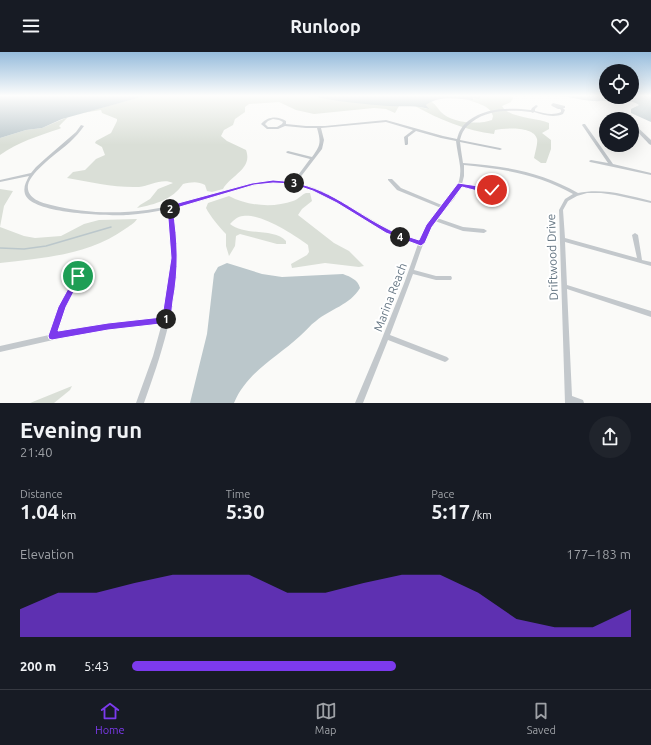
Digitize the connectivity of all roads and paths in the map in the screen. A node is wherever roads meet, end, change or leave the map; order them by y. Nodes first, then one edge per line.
1 (484, 112) edge
2 (536, 112) edge
3 (562, 112) edge
4 (284, 125) junction
5 (584, 125) dead end
6 (82, 126) dead end
7 (319, 128) junction
8 (416, 129) junction
9 (639, 130) edge
10 (458, 140) junction
11 (651, 143) edge
12 (406, 144) dead end
13 (500, 149) dead end
14 (288, 152) dead end
15 (312, 158) junction
16 (591, 160) dead end
17 (462, 164) junction
18 (611, 165) junction
19 (32, 174) junction
20 (651, 174) edge
21 (390, 180) dead end
22 (0, 181) edge
23 (294, 183) junction
24 (460, 185) junction
25 (492, 190) dead end
26 (577, 194) junction
27 (651, 202) edge
28 (170, 208) junction
29 (443, 208) junction
30 (434, 219) junction
31 (484, 231) dead end
32 (635, 235) dead end
33 (562, 239) junction
34 (421, 243) junction
35 (640, 261) junction
36 (651, 264) edge
37 (411, 271) junction
38 (78, 276) dead end
39 (449, 278) dead end
40 (564, 286) junction
41 (651, 314) edge
42 (166, 320) junction
43 (52, 336) junction
44 (386, 336) junction
45 (0, 349) edge
46 (445, 359) dead end
47 (569, 401) edge
48 (140, 403) edge
49 (359, 403) edge
50 (580, 403) edge

1 - 10 street
2 - 3 street
4 - 4 street
4 - 7 street
5 - 18 street
6 - 19 street
7 - 8 street
7 - 15 street
8 - 10 street
8 - 12 street
9 - 11 street
10 - 13 street
10 - 17 street
14 - 15 street
15 - 23 street
16 - 18 street
17 - 24 street
17 - 26 street
18 - 20 street
19 - 22 street
19 - 28 street
21 - 29 street
23 - 28 street
23 - 34 street
24 - 25 street
24 - 29 street, Marina Reach
26 - 27 street
26 - 33 street, Driftwood Drive
28 - 42 street
29 - 30 street, Marina Reach
30 - 31 street
30 - 34 street, Marina Reach
32 - 35 street
33 - 35 street
33 - 40 street, Driftwood Drive
34 - 37 street, Marina Reach
35 - 36 street
37 - 39 street
37 - 44 street, Marina Reach
38 - 43 street
40 - 41 street
40 - 47 street, Driftwood Drive
42 - 43 street
42 - 48 street
43 - 45 street
44 - 46 street
44 - 49 street, Marina Reach
47 - 50 street

